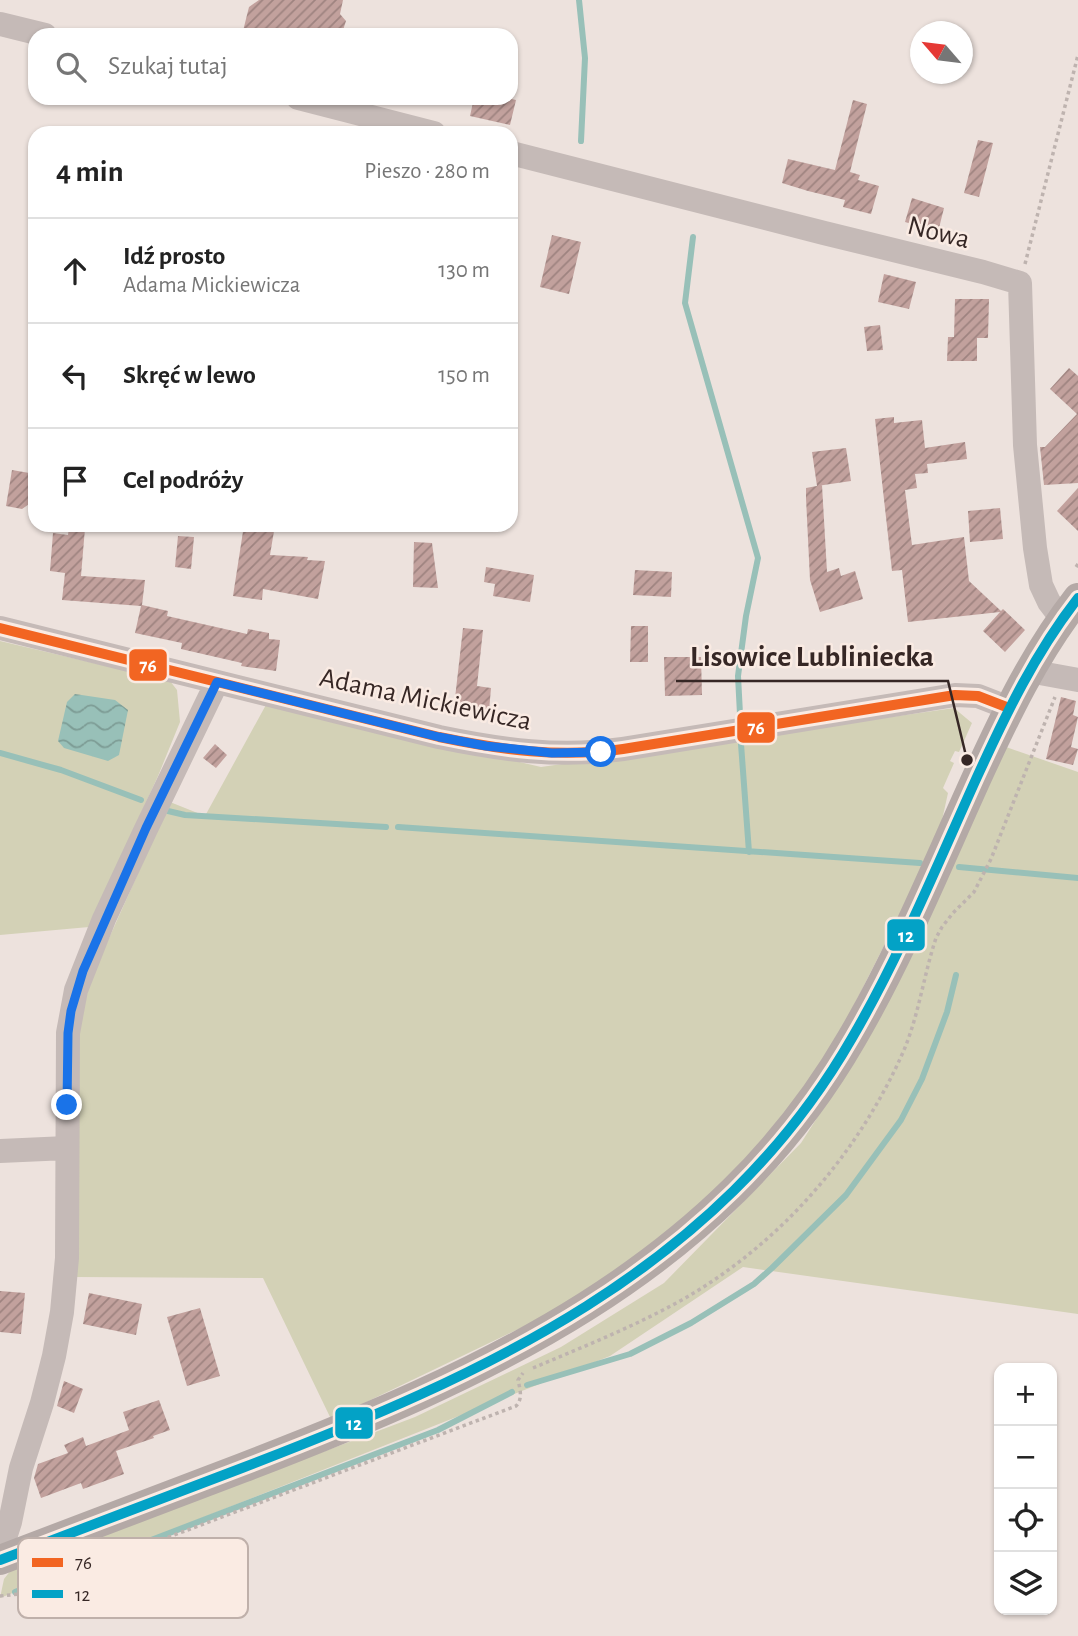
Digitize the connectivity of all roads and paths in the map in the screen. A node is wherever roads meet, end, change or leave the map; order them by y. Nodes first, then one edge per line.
1 (0, 24) edge
2 (28, 31) edge
3 (1078, 55) edge
4 (325, 105) edge
5 (407, 126) edge
6 (518, 155) edge
7 (1020, 283) junction
8 (1070, 608) edge
9 (0, 628) edge
10 (1029, 671) junction
11 (1070, 678) edge
12 (217, 682) junction
13 (1009, 708) junction
14 (979, 883) dead end
15 (67, 1148) junction
16 (0, 1151) edge
17 (57, 1538) edge
18 (0, 1553) edge
19 (18, 1553) edge
20 (0, 1560) edge
21 (18, 1594) edge
22 (0, 1597) edge

1 - 2 street
3 - 7 path
4 - 5 street
6 - 7 street, Nowa
7 - 8 street
8 - 10 main road
9 - 12 street, Adama Mickiewicza
10 - 11 street
10 - 13 main road
11 - 14 path
12 - 13 street, Adama Mickiewicza
12 - 15 street
13 - 17 main road
15 - 16 street
15 - 18 street
19 - 20 main road
21 - 22 path

